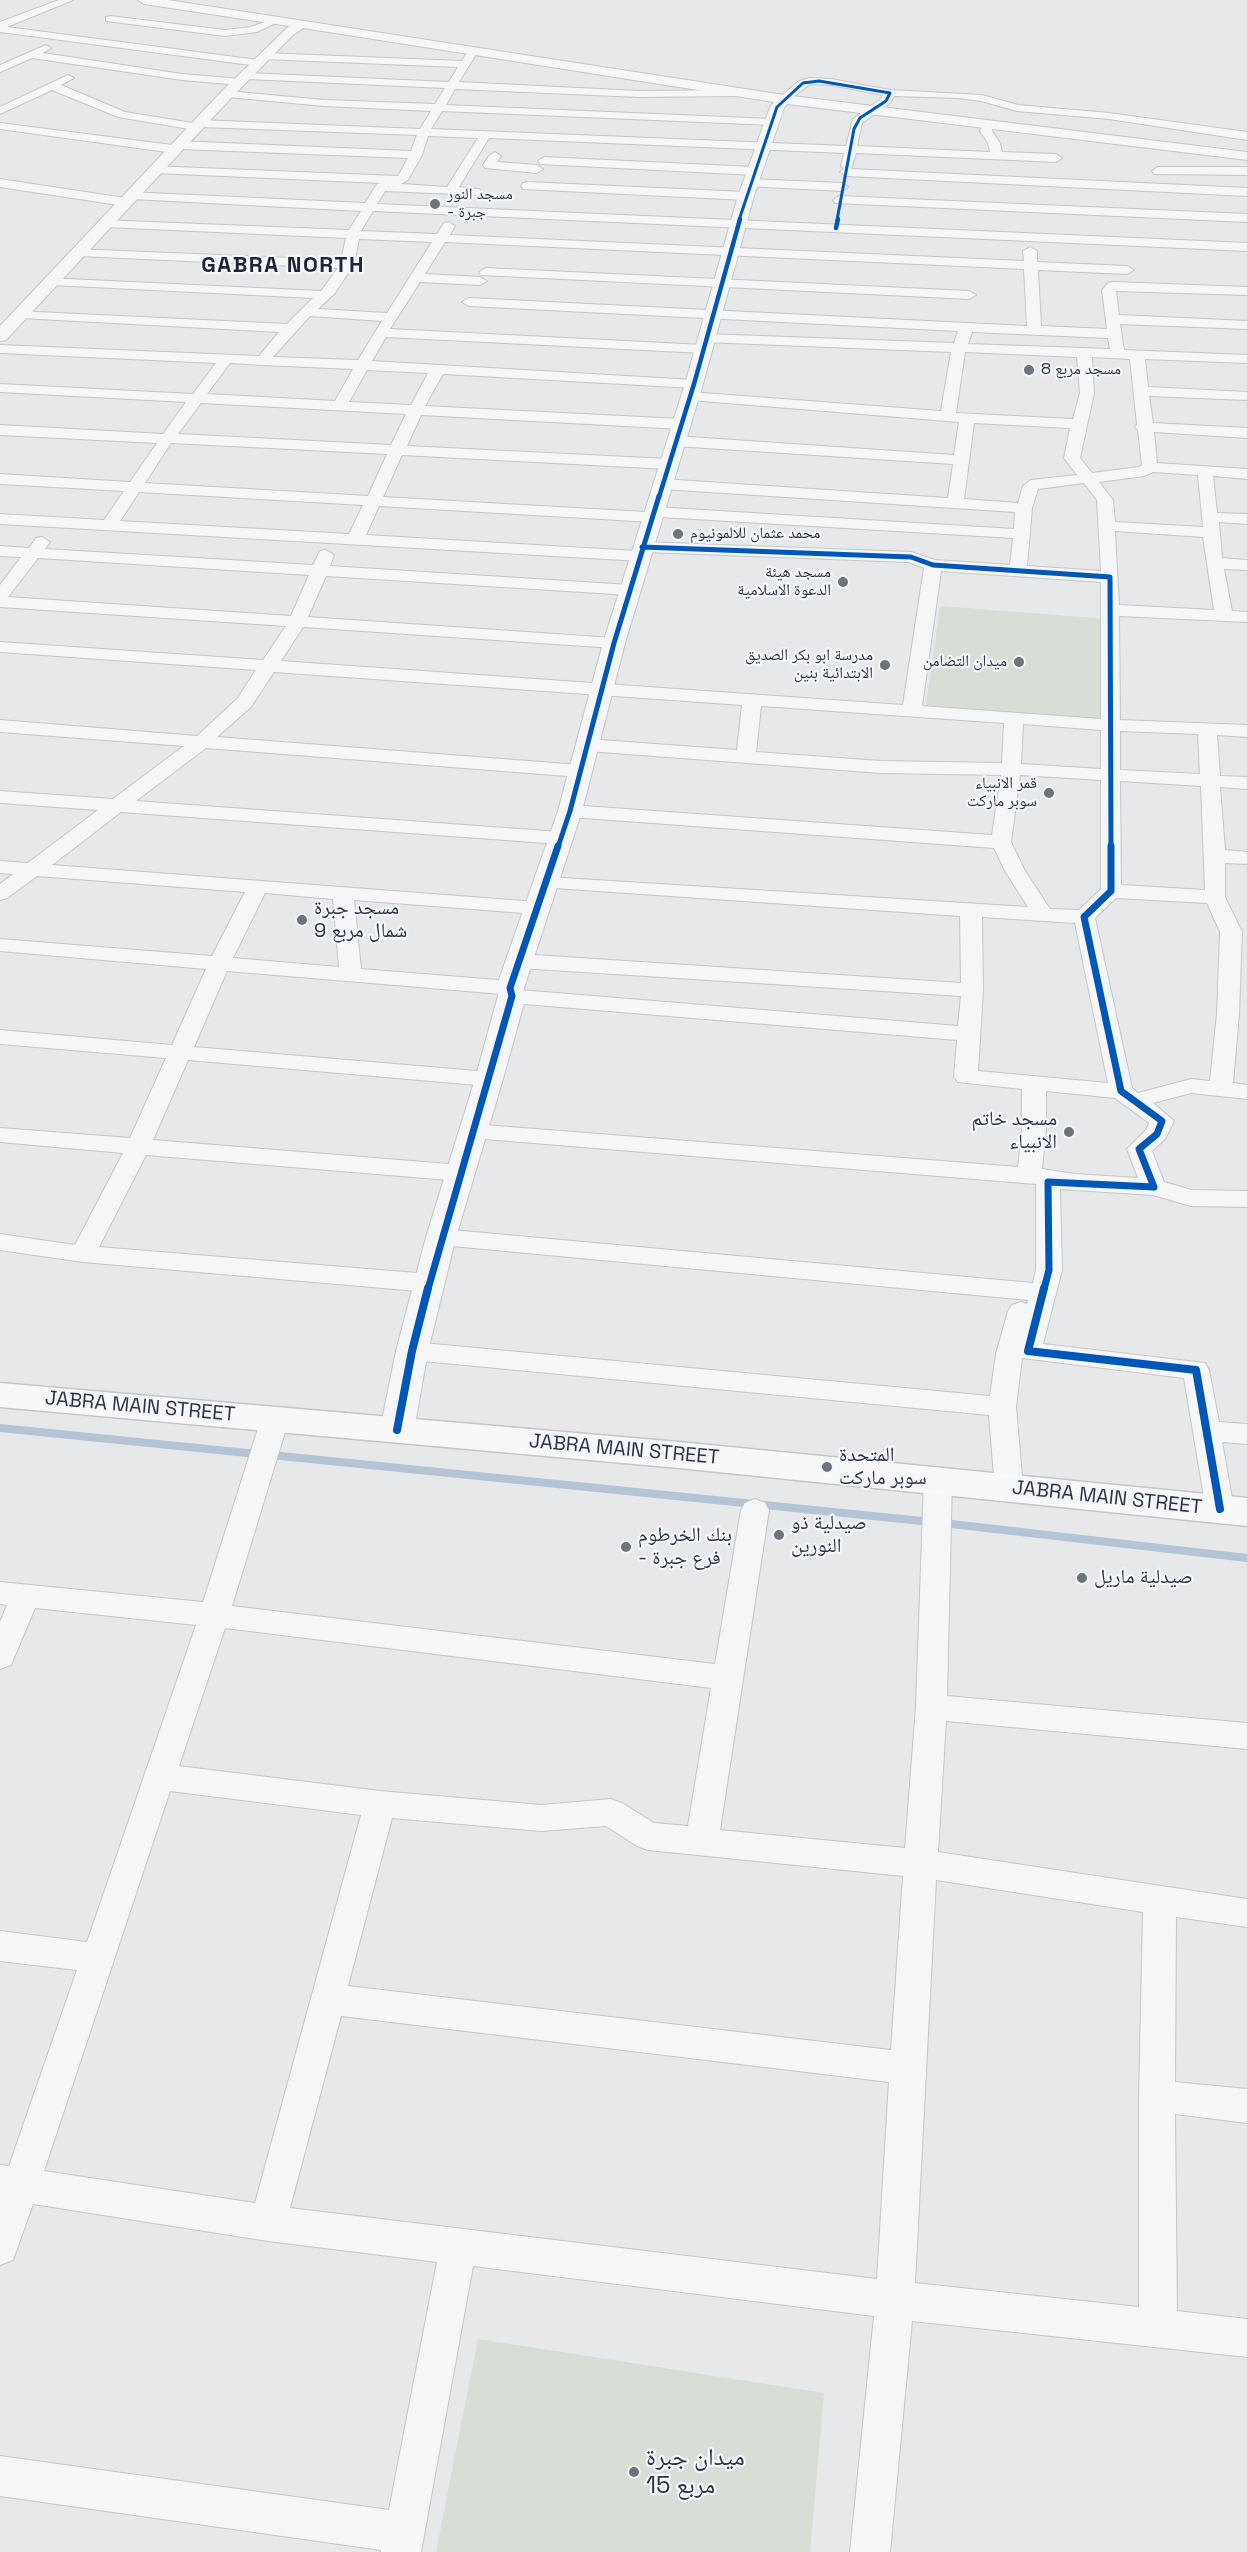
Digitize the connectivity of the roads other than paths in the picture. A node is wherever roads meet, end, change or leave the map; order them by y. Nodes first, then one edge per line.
1 (68, 0) edge
2 (149, 1) edge
3 (0, 17) edge
4 (16, 20) junction
5 (275, 21) junction
6 (300, 25) junction
7 (0, 28) edge
8 (89, 29) dead end
9 (387, 37) junction
10 (68, 39) junction
11 (473, 51) junction
12 (32, 55) junction
13 (261, 59) junction
14 (371, 61) junction
15 (98, 64) junction
16 (465, 64) junction
17 (0, 69) edge
18 (540, 76) junction
19 (244, 79) junction
20 (34, 81) dead end
21 (55, 85) junction
22 (452, 86) junction
23 (740, 93) junction
24 (890, 93) junction
25 (227, 94) junction
26 (784, 99) junction
27 (438, 108) junction
28 (1049, 110) junction
29 (0, 111) edge
30 (515, 111) junction
31 (873, 111) junction
32 (1109, 116) junction
33 (772, 122) junction
34 (197, 125) junction
35 (987, 125) junction
36 (0, 126) edge
37 (1047, 128) junction
38 (424, 131) junction
39 (486, 134) junction
40 (499, 134) junction
41 (1247, 136) edge
42 (558, 137) junction
43 (1090, 137) junction
44 (764, 146) junction
45 (176, 147) junction
46 (850, 149) junction
47 (416, 155) junction
48 (997, 155) junction
49 (495, 156) dead end
50 (1247, 156) edge
51 (1060, 164) junction
52 (541, 165) junction
53 (155, 170) junction
54 (1144, 171) dead end
55 (1247, 171) edge
56 (846, 172) junction
57 (1186, 172) junction
58 (472, 177) junction
59 (402, 180) junction
60 (0, 183) edge
61 (750, 183) junction
62 (381, 188) junction
63 (1187, 189) junction
64 (451, 191) junction
65 (475, 192) junction
66 (1247, 192) edge
67 (841, 193) junction
68 (128, 198) junction
69 (521, 200) junction
70 (372, 206) junction
71 (1057, 210) junction
72 (462, 212) junction
73 (1247, 218) edge
74 (106, 223) junction
75 (739, 224) junction
76 (836, 228) junction
77 (1195, 230) junction
78 (353, 234) junction
79 (442, 238) junction
80 (1030, 238) junction
81 (507, 240) junction
82 (1126, 242) junction
83 (1247, 247) edge
84 (79, 252) junction
85 (730, 252) junction
86 (1206, 260) dead end
87 (1130, 262) junction
88 (347, 264) junction
89 (1031, 266) junction
90 (483, 276) junction
91 (417, 278) junction
92 (52, 281) junction
93 (722, 283) junction
94 (1129, 286) junction
95 (1247, 291) edge
96 (325, 295) junction
97 (969, 295) junction
98 (465, 310) junction
99 (0, 311) edge
100 (306, 312) junction
101 (21, 314) junction
102 (392, 317) junction
103 (1113, 319) junction
104 (1247, 325) edge
105 (290, 328) junction
106 (1034, 331) junction
107 (381, 333) junction
108 (707, 334) junction
109 (1115, 334) junction
110 (0, 336) edge
111 (452, 337) junction
112 (959, 348) junction
113 (0, 349) edge
114 (1084, 352) junction
115 (1118, 353) junction
116 (1137, 354) junction
117 (226, 359) junction
118 (1247, 359) edge
119 (262, 361) junction
120 (364, 365) junction
121 (438, 369) junction
122 (0, 388) edge
123 (692, 390) junction
124 (1141, 391) junction
125 (1247, 396) edge
126 (198, 398) junction
127 (340, 405) junction
128 (416, 409) junction
129 (948, 416) junction
130 (967, 418) junction
131 (1079, 424) junction
132 (1143, 426) junction
133 (0, 430) edge
134 (678, 433) junction
135 (1247, 433) edge
136 (166, 440) junction
137 (396, 451) junction
138 (960, 460) junction
139 (1150, 467) junction
140 (1204, 471) junction
141 (665, 474) junction
142 (1247, 474) edge
143 (1088, 477) junction
144 (0, 478) edge
145 (136, 486) junction
146 (375, 499) junction
147 (956, 504) junction
148 (1024, 508) junction
149 (653, 514) junction
150 (0, 519) edge
151 (774, 519) junction
152 (1247, 519) edge
153 (56, 522) junction
154 (1210, 524) junction
155 (109, 525) junction
156 (1107, 526) junction
157 (1021, 534) junction
158 (335, 537) junction
159 (356, 538) junction
160 (0, 550) edge
161 (641, 551) junction
162 (765, 551) junction
163 (34, 552) junction
164 (1215, 563) junction
165 (933, 565) junction
166 (1247, 565) edge
167 (320, 569) junction
168 (1018, 572) junction
169 (1110, 577) junction
170 (630, 590) junction
171 (0, 596) edge
172 (0, 602) edge
173 (1111, 610) junction
174 (1224, 616) junction
175 (1247, 617) edge
176 (298, 621) junction
177 (614, 643) junction
178 (0, 647) edge
179 (269, 666) junction
180 (603, 691) junction
181 (752, 701) junction
182 (912, 710) junction
183 (1014, 717) junction
184 (1111, 725) junction
185 (0, 726) edge
186 (1207, 729) junction
187 (1247, 731) edge
188 (201, 742) junction
189 (587, 745) junction
190 (746, 757) junction
191 (1011, 769) junction
192 (580, 771) junction
193 (1112, 775) junction
194 (1211, 781) junction
195 (1247, 783) edge
196 (0, 797) edge
197 (119, 806) junction
198 (570, 811) junction
199 (560, 838) junction
200 (1001, 842) junction
201 (1215, 856) junction
202 (1247, 858) edge
203 (0, 867) edge
204 (30, 870) junction
205 (546, 883) junction
206 (258, 887) junction
207 (1111, 891) junction
208 (0, 894) edge
209 (343, 894) junction
210 (1215, 897) junction
211 (537, 908) junction
212 (971, 910) junction
213 (1043, 914) junction
214 (1084, 917) junction
215 (1239, 932) edge
216 (0, 945) edge
217 (519, 961) junction
218 (219, 964) junction
219 (351, 975) junction
220 (972, 990) junction
221 (511, 992) junction
222 (1238, 1014) edge
223 (969, 1034) junction
224 (0, 1037) edge
225 (181, 1052) junction
226 (489, 1079) junction
227 (1034, 1084) junction
228 (1221, 1090) junction
229 (1247, 1092) edge
230 (1127, 1096) junction
231 (472, 1131) junction
232 (0, 1136) edge
233 (138, 1147) junction
234 (461, 1173) junction
235 (1035, 1176) junction
236 (1154, 1187) junction
237 (1247, 1198) edge
238 (441, 1237) junction
239 (0, 1242) edge
240 (83, 1254) junction
241 (1044, 1267) junction
242 (429, 1282) junction
243 (1029, 1291) junction
244 (412, 1351) junction
245 (1009, 1354) junction
246 (1196, 1370) junction
247 (0, 1395) edge
248 (1002, 1407) junction
249 (275, 1419) junction
250 (398, 1430) junction
251 (1208, 1431) junction
252 (1247, 1434) edge
253 (938, 1480) junction
254 (1009, 1488) junction
255 (754, 1510) dead end
256 (1233, 1510) edge
257 (13, 1594) edge
258 (214, 1616) junction
259 (0, 1657) edge
260 (727, 1678) junction
261 (931, 1707) junction
262 (1247, 1736) edge
263 (160, 1777) junction
264 (380, 1804) junction
265 (702, 1842) junction
266 (922, 1864) junction
267 (1160, 1901) junction
268 (1247, 1912) edge
269 (0, 1946) edge
270 (98, 1958) junction
271 (327, 1999) junction
272 (907, 2068) junction
273 (1157, 2096) junction
274 (1247, 2106) edge
275 (11, 2184) edge
276 (268, 2223) junction
277 (0, 2247) edge
278 (458, 2247) junction
279 (895, 2300) junction
280 (1158, 2326) junction
281 (1247, 2338) edge
282 (0, 2476) edge
283 (403, 2543) edge
284 (876, 2551) edge

1 - 4 street
2 - 5 street
2 - 5 street
3 - 4 street
4 - 7 street
5 - 6 street
6 - 9 street
6 - 13 street
7 - 10 street
8 - 10 street
9 - 11 street
9 - 14 street
10 - 12 street
10 - 13 street
11 - 16 street
11 - 18 street
12 - 15 street
12 - 17 street
13 - 14 street
13 - 19 street
14 - 16 street
15 - 19 street
15 - 21 street
16 - 22 street
18 - 22 street
18 - 23 street
18 - 23 street
18 - 30 street
19 - 22 street
19 - 25 street
20 - 21 street
21 - 29 street
21 - 34 street
22 - 27 street
23 - 26 street
24 - 26 street
24 - 28 street
24 - 31 street
25 - 27 street
25 - 34 street
26 - 31 street
26 - 33 street
27 - 30 street
27 - 38 street
28 - 32 street
28 - 37 street
30 - 33 street
30 - 40 street
31 - 35 street
31 - 46 street
32 - 41 street
32 - 43 street
33 - 44 street
34 - 38 street
34 - 45 street
35 - 37 street
35 - 48 street
36 - 45 street
37 - 43 street
37 - 51 street
38 - 39 street
38 - 47 street
39 - 40 street
39 - 58 street
40 - 42 street
42 - 44 street
42 - 52 street
43 - 50 street
44 - 46 street
44 - 61 street
45 - 47 street
45 - 53 street
46 - 48 street
46 - 56 street
47 - 59 street
48 - 51 street
49 - 52 street
51 - 71 street
52 - 61 street
52 - 69 street
53 - 59 street
53 - 68 street
54 - 57 street
55 - 57 street
56 - 67 street
56 - 71 street
57 - 63 street
58 - 64 street
58 - 65 street
59 - 62 street
60 - 68 street
61 - 67 street
61 - 69 street
61 - 75 street
62 - 64 street
62 - 70 street
63 - 66 street
63 - 71 street
63 - 77 street
64 - 65 street
65 - 72 street
67 - 71 street
67 - 76 street
68 - 70 street
68 - 74 street
69 - 72 street
69 - 75 street
70 - 72 street
70 - 78 street
71 - 77 street
71 - 80 street
71 - 82 street
72 - 79 street
73 - 77 street
74 - 78 street
74 - 84 street
75 - 76 street
75 - 85 street
76 - 80 street
77 - 82 street
77 - 83 street
77 - 86 street
78 - 79 street
78 - 88 street
79 - 81 street
79 - 91 street
80 - 89 street
81 - 85 street
81 - 90 street
82 - 87 street
84 - 88 street
84 - 92 street
85 - 93 street
85 - 97 street
87 - 89 street
87 - 94 street
88 - 96 street
89 - 97 street
89 - 106 street
90 - 91 street
90 - 93 street
90 - 98 street
91 - 102 street
92 - 96 street
92 - 101 street
93 - 97 street
93 - 108 street
94 - 95 street
94 - 103 street
96 - 100 street
97 - 106 street
97 - 108 street
97 - 112 street
98 - 108 street
98 - 111 street
99 - 101 street
100 - 102 street
100 - 105 street
101 - 105 street
101 - 110 street
102 - 107 street
103 - 104 street
103 - 109 street
105 - 119 street
106 - 109 street
107 - 111 street
107 - 120 street
108 - 111 street
108 - 112 street
108 - 123 street
109 - 115 street
112 - 114 street
112 - 129 street
113 - 117 street
114 - 115 street
114 - 131 street
115 - 116 street
116 - 118 street
116 - 124 street
117 - 119 street
117 - 126 street
119 - 120 street
120 - 121 street
120 - 127 street
121 - 123 street
121 - 128 street
122 - 126 street
123 - 129 street
123 - 134 street
124 - 125 street
124 - 132 street
126 - 127 street
126 - 136 street
127 - 128 street
128 - 134 street
128 - 137 street
129 - 130 street
130 - 131 street
130 - 138 street
131 - 143 street
132 - 135 street
132 - 139 street
133 - 136 street
134 - 138 street
134 - 141 street
136 - 137 street
136 - 145 street
137 - 141 street
137 - 146 street
138 - 147 street
139 - 140 street
139 - 143 street
140 - 142 street
140 - 154 street
141 - 147 street
141 - 149 street
143 - 148 street
143 - 156 street
144 - 145 street
145 - 146 street
145 - 155 street
146 - 149 street
146 - 159 street
147 - 148 street
148 - 157 street
149 - 151 street
149 - 161 street
150 - 153 street
151 - 157 street
151 - 162 street
152 - 154 street
153 - 155 street
153 - 163 street
154 - 156 street
154 - 164 street
155 - 158 street
156 - 169 street
157 - 168 street
158 - 159 street
158 - 167 street
159 - 161 street
160 - 163 street
161 - 162 street
161 - 170 street
162 - 165 street
163 - 167 street
163 - 171 street
164 - 166 street
164 - 174 street
165 - 168 street
165 - 182 street
167 - 170 street
167 - 176 street
168 - 169 street
169 - 173 street
170 - 177 street
172 - 176 street
173 - 174 street
173 - 184 street
174 - 175 street
176 - 177 street
176 - 179 street
177 - 180 street
178 - 179 street
179 - 180 street
179 - 188 street
180 - 181 street
180 - 189 street
181 - 182 street
181 - 190 street
182 - 183 street
183 - 184 street
183 - 191 street
184 - 186 street
184 - 193 street
185 - 188 street
186 - 187 street
186 - 194 street
188 - 192 street
188 - 197 street
189 - 190 street
189 - 192 street
190 - 191 street
191 - 193 street
191 - 200 street
192 - 198 street
193 - 194 street
193 - 207 street
194 - 195 street
194 - 201 street
196 - 197 street
197 - 199 street
197 - 204 street
198 - 199 street
198 - 200 street
199 - 205 street
200 - 213 street
201 - 202 street
201 - 210 street
203 - 204 street
204 - 206 street
204 - 208 street
205 - 211 street
205 - 212 street
206 - 209 street
206 - 218 street
207 - 210 street
207 - 214 street
209 - 211 street
209 - 219 street
210 - 215 street
211 - 217 street
212 - 213 street
212 - 220 street
213 - 214 street
214 - 230 street
215 - 222 street
216 - 218 street
217 - 220 street
217 - 221 street
218 - 219 street
218 - 225 street
219 - 221 street
220 - 223 street
221 - 223 street
221 - 226 street
222 - 228 street
223 - 227 street
224 - 225 street
225 - 226 street
225 - 233 street
226 - 231 street
227 - 230 street
227 - 235 street
228 - 229 street
228 - 230 street
230 - 236 street
231 - 234 street
231 - 235 street
232 - 233 street
233 - 234 street
233 - 240 street
234 - 238 street
235 - 236 street
235 - 241 street
236 - 237 street
236 - 241 street
238 - 242 street
238 - 243 street
239 - 240 street
240 - 242 street
241 - 243 street
241 - 246 street
242 - 244 street
243 - 245 street
244 - 248 street
244 - 250 street
245 - 246 street
245 - 248 street
246 - 251 street
247 - 249 main road, JABRA MAIN STREET
248 - 254 street
249 - 250 main road, JABRA MAIN STREET
249 - 258 street
250 - 253 main road, JABRA MAIN STREET
251 - 252 street
251 - 256 street
253 - 254 main road, JABRA MAIN STREET
253 - 261 street
254 - 256 main road, JABRA MAIN STREET
255 - 260 street
257 - 258 street
257 - 259 street
258 - 260 street
258 - 263 street
260 - 265 street
261 - 262 street
261 - 266 street
263 - 264 street
263 - 270 street
264 - 265 street
264 - 271 street
265 - 266 street
266 - 267 street
266 - 272 street
267 - 268 street
267 - 273 street
269 - 270 street
270 - 275 street
271 - 272 street
271 - 276 street
272 - 279 street
273 - 274 street
273 - 280 street
275 - 276 street
275 - 277 street
276 - 278 street
278 - 279 street
278 - 283 street
279 - 280 street
279 - 284 street
280 - 281 street
282 - 283 street

